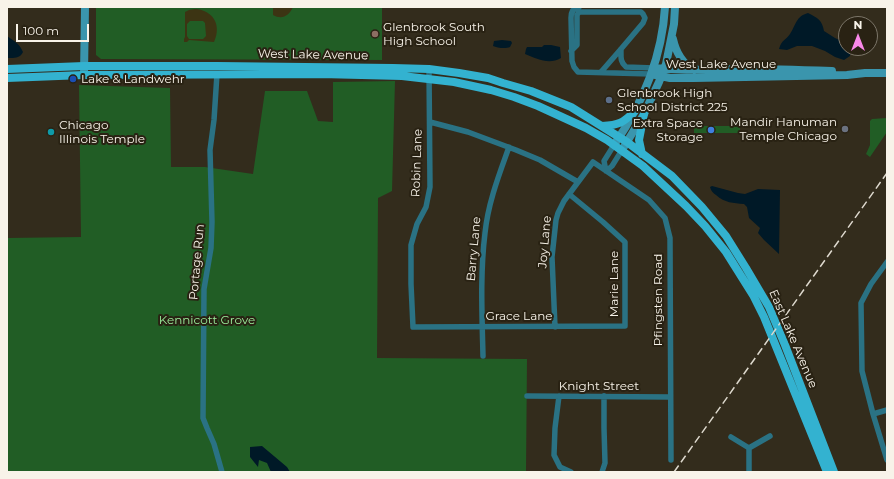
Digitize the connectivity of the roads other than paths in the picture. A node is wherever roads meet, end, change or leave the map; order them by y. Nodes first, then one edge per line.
1 (85, 7) edge
2 (578, 7) edge
3 (665, 7) edge
4 (675, 7) edge
5 (672, 36) junction
6 (621, 49) junction
7 (571, 51) junction
8 (84, 66) junction
9 (7, 69) edge
10 (429, 69) junction
11 (694, 70) junction
12 (652, 71) junction
13 (601, 72) junction
14 (663, 73) junction
15 (865, 73) junction
16 (887, 73) edge
17 (218, 74) junction
18 (84, 75) junction
19 (7, 78) edge
20 (429, 78) junction
21 (635, 111) junction
22 (644, 114) junction
23 (430, 122) junction
24 (602, 126) junction
25 (619, 137) junction
26 (627, 142) junction
27 (614, 145) junction
28 (509, 147) junction
29 (622, 150) junction
30 (642, 154) junction
31 (606, 171) junction
32 (578, 182) junction
33 (569, 194) junction
34 (887, 262) edge
35 (625, 326) joint
36 (413, 327) joint
37 (483, 327) junction
38 (555, 327) junction
39 (483, 356) dead end
40 (528, 396) dead end
41 (560, 396) junction
42 (604, 396) junction
43 (670, 397) junction
44 (887, 410) edge
45 (873, 414) junction
46 (770, 436) dead end
47 (731, 437) dead end
48 (749, 448) junction
49 (671, 460) dead end
50 (887, 460) edge
51 (222, 472) edge
52 (571, 472) edge
53 (602, 472) edge
54 (750, 472) edge
55 (827, 472) edge
56 (834, 472) edge

1 - 8 street
2 - 7 street
3 - 12 street
4 - 5 street
5 - 11 street
5 - 14 street
6 - 7 street
6 - 12 street
6 - 13 street
7 - 13 street, West Lake Avenue
8 - 9 main road, West Lake Avenue
8 - 10 main road, West Lake Avenue
8 - 18 street
10 - 20 street, Robin Lane
10 - 24 main road, West Lake Avenue
11 - 14 street, West Lake Avenue
11 - 15 street, West Lake Avenue
12 - 13 street, West Lake Avenue
12 - 14 street, West Lake Avenue
12 - 21 street
14 - 15 street, West Lake Avenue
14 - 22 street
15 - 16 street, West Lake Avenue
17 - 18 main road, West Lake Avenue
17 - 20 main road, West Lake Avenue
17 - 51 street, Portage Run
18 - 19 main road, West Lake Avenue
20 - 23 street, Robin Lane
20 - 27 main road, West Lake Avenue
21 - 24 main road
21 - 25 street
22 - 26 street
22 - 30 main road
23 - 28 street
23 - 36 street, Robin Lane
24 - 25 main road, West Lake Avenue
25 - 26 main road, West Lake Avenue
25 - 27 street
26 - 29 street
26 - 30 main road, East Lake Avenue
27 - 29 main road, West Lake Avenue
27 - 31 street
28 - 32 street
28 - 37 street, Barry Lane
29 - 31 street
29 - 55 main road, East Lake Avenue
30 - 56 main road, East Lake Avenue
31 - 32 street, Joy Lane
31 - 43 street, Pfingsten Road
32 - 33 street, Joy Lane
33 - 35 street, Marie Lane
33 - 38 street, Joy Lane
34 - 45 street
35 - 38 street, Grace Lane
36 - 37 street, Grace Lane
37 - 38 street, Grace Lane
37 - 39 street, Barry Lane
40 - 41 street, Knight Street
41 - 42 street, Knight Street
41 - 52 street
42 - 43 street, Knight Street
42 - 53 street
43 - 49 street, Pfingsten Road
44 - 45 street
45 - 50 street
46 - 48 street
47 - 48 street
48 - 54 street

